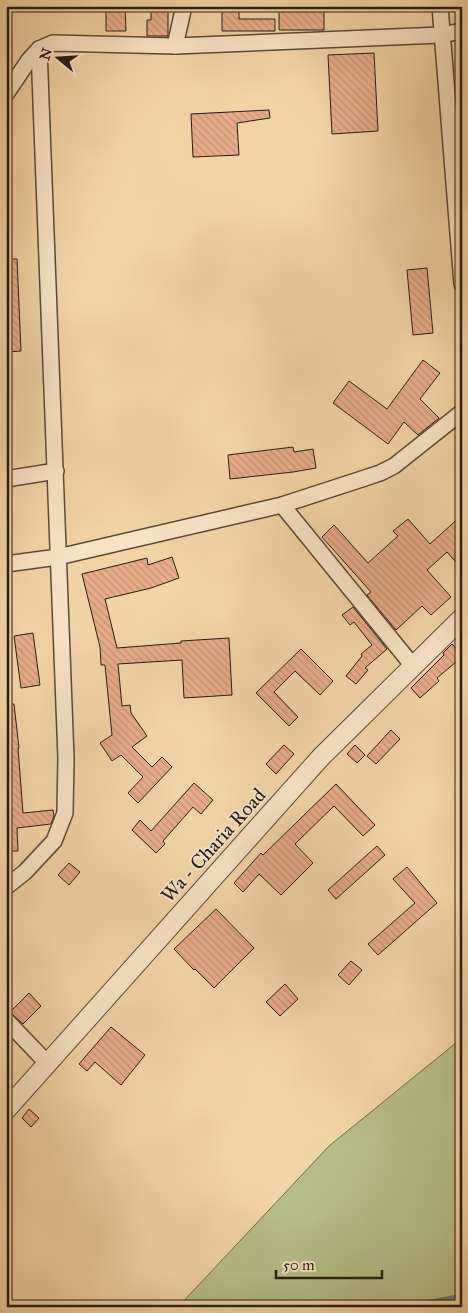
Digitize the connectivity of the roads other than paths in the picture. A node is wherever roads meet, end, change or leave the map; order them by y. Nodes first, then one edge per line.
1 (184, 6) edge
2 (440, 6) edge
3 (462, 32) edge
4 (442, 35) junction
5 (176, 46) junction
6 (39, 49) junction
7 (6, 94) edge
8 (462, 284) edge
9 (462, 412) edge
10 (56, 471) junction
11 (6, 479) edge
12 (282, 505) junction
13 (58, 557) junction
14 (6, 564) edge
15 (462, 618) edge
16 (413, 666) junction
17 (6, 886) edge
18 (6, 1020) edge
19 (48, 1064) junction
20 (6, 1110) edge

1 - 5 street
2 - 4 street
3 - 4 street
4 - 5 street
4 - 8 street
5 - 6 street
6 - 7 street
6 - 10 street
9 - 12 street
10 - 11 street
10 - 13 street
12 - 13 street
12 - 16 street
13 - 14 street
13 - 17 street
15 - 16 street, Wa - Charia Road
16 - 19 street, Wa - Charia Road
18 - 19 street
19 - 20 street, Wa - Charia Road

